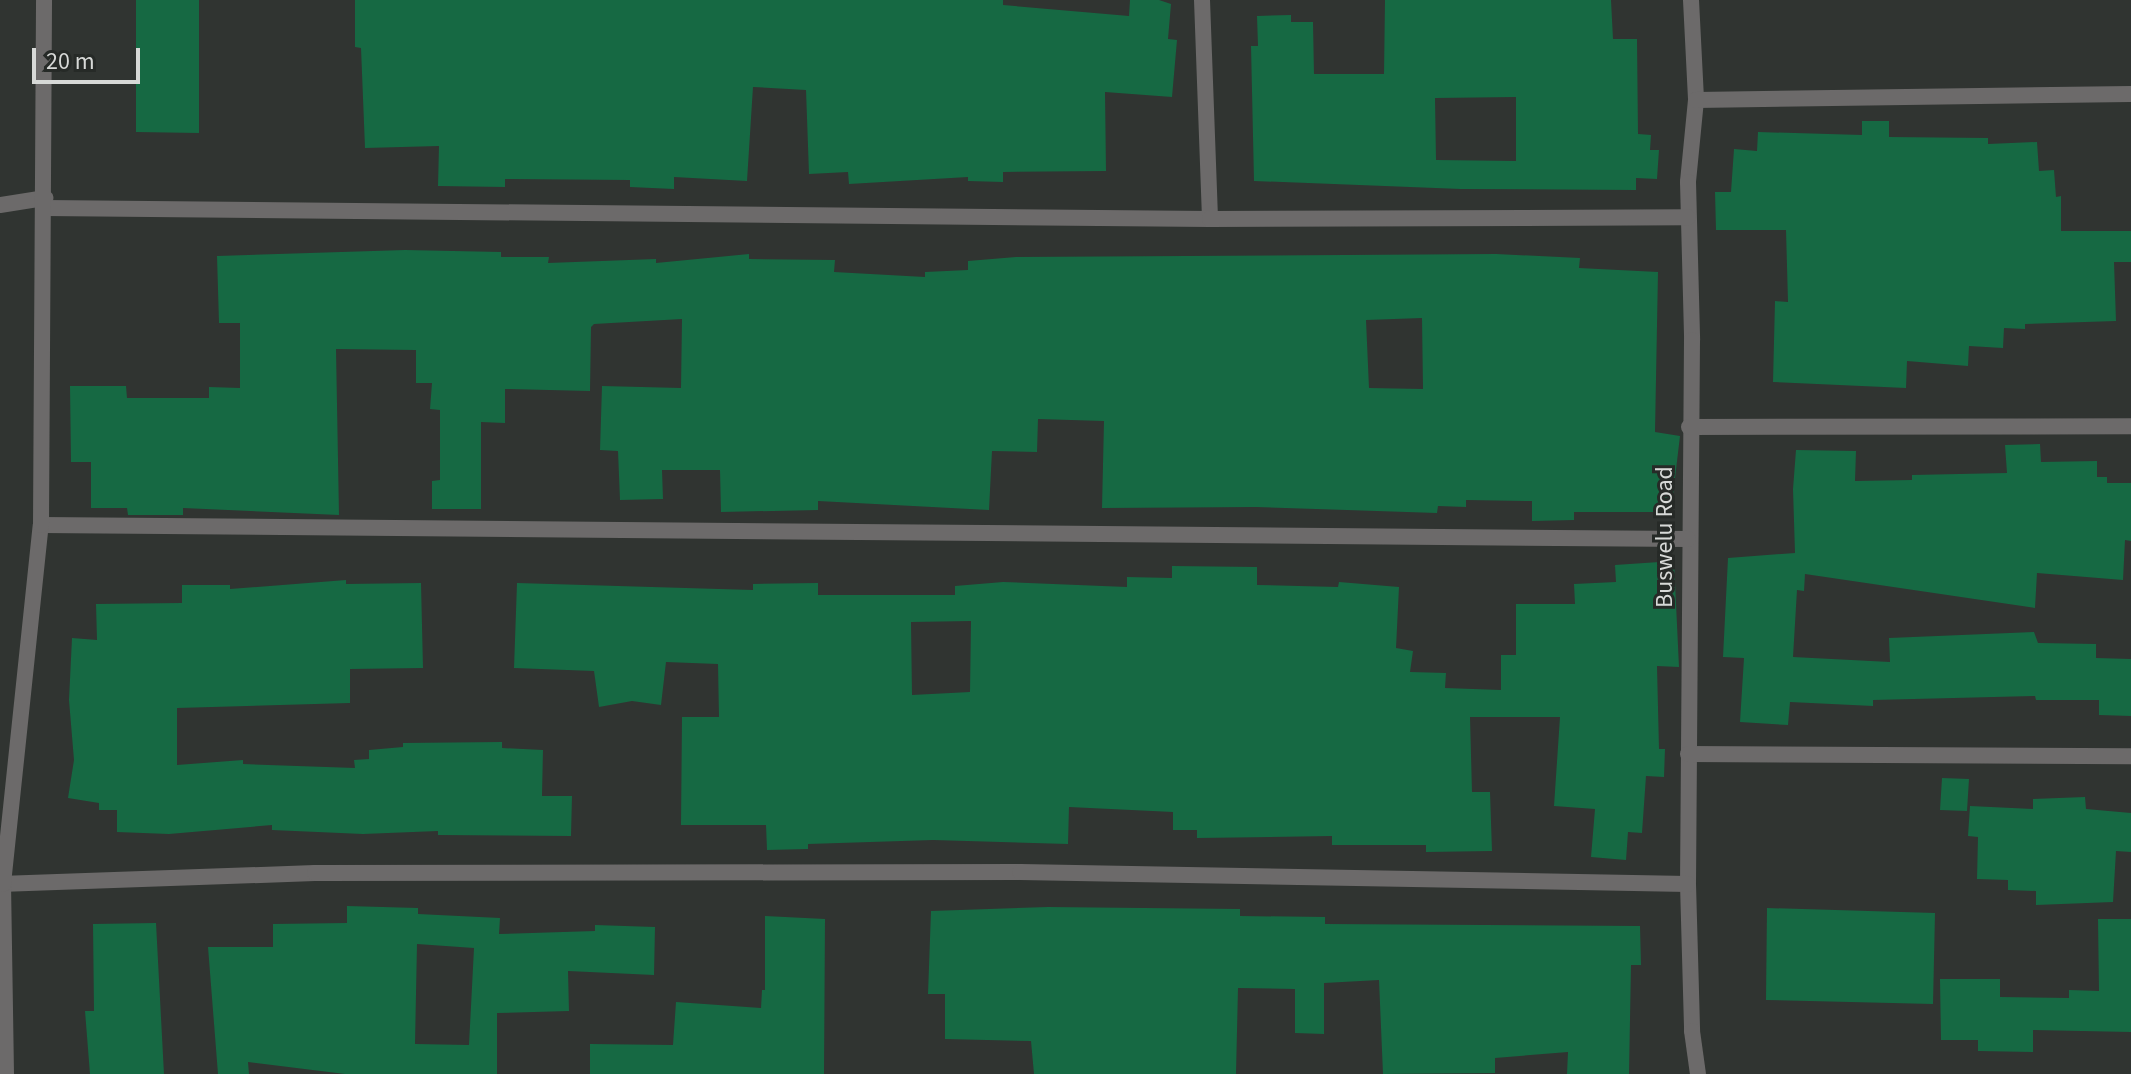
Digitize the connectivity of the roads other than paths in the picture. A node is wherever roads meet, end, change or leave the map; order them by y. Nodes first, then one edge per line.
1 (44, 0) edge
2 (1202, 0) edge
3 (1691, 0) edge
4 (2131, 94) edge
5 (1696, 100) junction
6 (45, 203) junction
7 (0, 205) edge
8 (1688, 217) junction
9 (1210, 219) junction
10 (2131, 426) edge
11 (1689, 427) junction
12 (41, 525) junction
13 (1688, 539) junction
14 (1688, 754) junction
15 (2131, 756) edge
16 (2, 884) edge
17 (1688, 884) junction
18 (6, 1074) edge
19 (1698, 1074) edge

1 - 6 street
2 - 9 street
3 - 5 street, Buswelu Road
4 - 5 street
5 - 8 street, Buswelu Road
6 - 7 street
6 - 9 street
6 - 12 street
8 - 9 street
8 - 11 street, Buswelu Road
10 - 11 street
11 - 13 street, Buswelu Road
12 - 13 street
12 - 16 street
13 - 14 street, Buswelu Road
14 - 15 street
14 - 17 street, Buswelu Road
16 - 17 street
16 - 18 street
17 - 19 street, Buswelu Road

